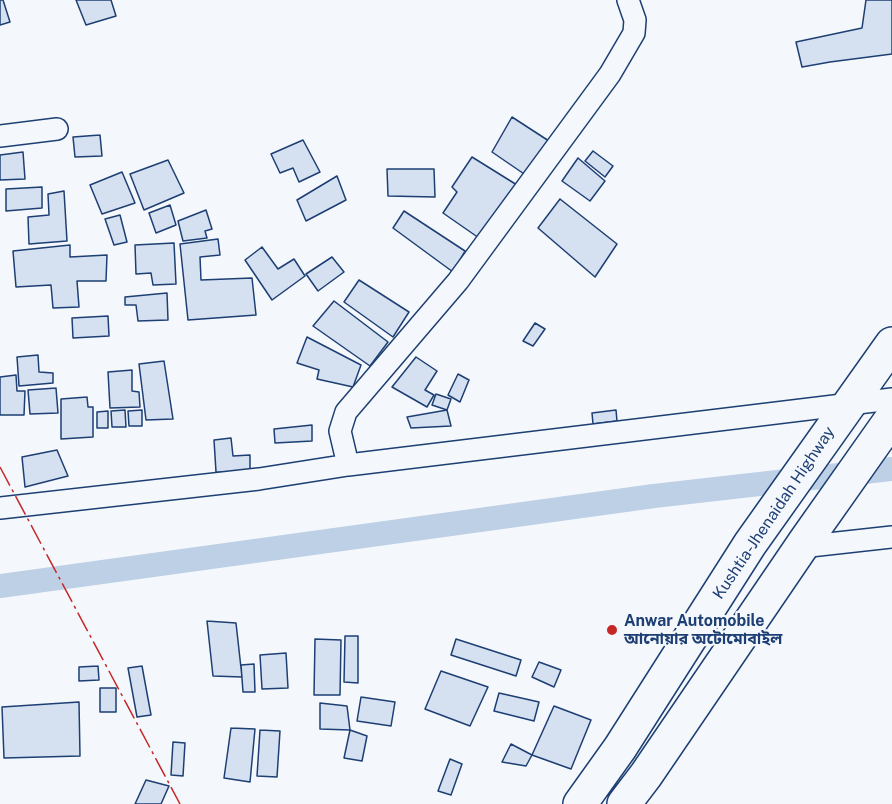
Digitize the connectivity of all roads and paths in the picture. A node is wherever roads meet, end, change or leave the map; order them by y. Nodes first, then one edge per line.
1 (628, 0) edge
2 (57, 129) dead end
3 (0, 136) edge
4 (892, 344) edge
5 (850, 403) junction
6 (890, 414) edge
7 (348, 465) junction
8 (0, 508) edge
9 (892, 537) edge
10 (803, 544) junction
11 (580, 804) edge
12 (624, 804) edge

1 - 7 street
2 - 3 street
4 - 5 highway, Kushtia-Jhenaidah Highway
5 - 6 street
5 - 7 street
5 - 11 highway, Kushtia-Jhenaidah Highway
6 - 10 highway
7 - 8 street
9 - 10 street
10 - 12 highway

